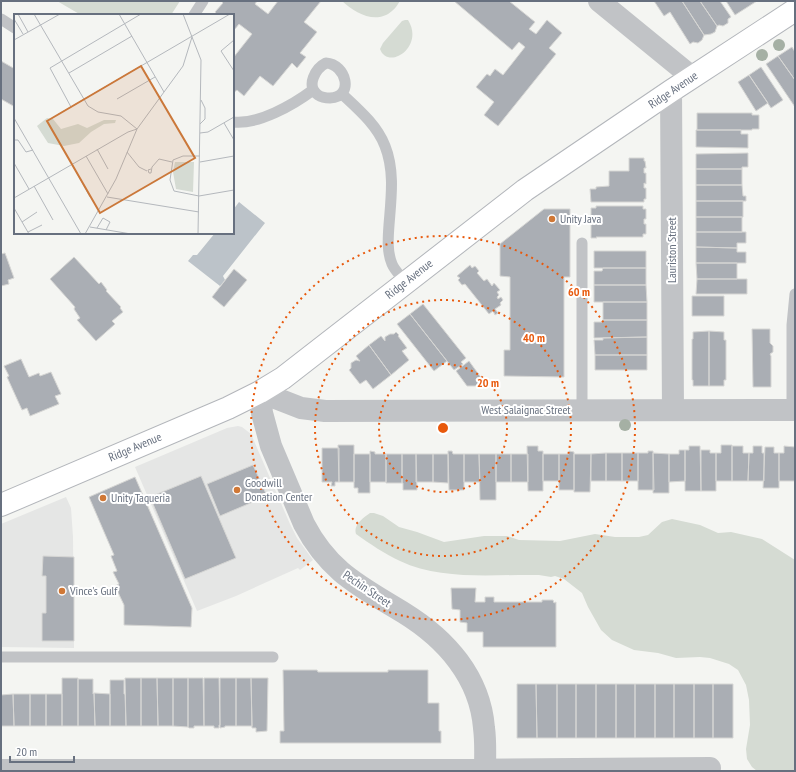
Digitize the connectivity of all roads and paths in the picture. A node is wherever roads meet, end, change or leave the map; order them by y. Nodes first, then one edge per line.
1 (203, 1) edge
2 (600, 1) edge
3 (795, 10) edge
4 (195, 14) edge
5 (1, 19) edge
6 (14, 27) edge
7 (692, 77) junction
8 (313, 90) junction
9 (671, 91) junction
10 (342, 94) junction
11 (234, 122) edge
12 (582, 243) dead end
13 (405, 282) junction
14 (795, 294) edge
15 (260, 392) junction
16 (582, 410) junction
17 (673, 410) junction
18 (793, 410) edge
19 (1, 505) edge
20 (1, 657) edge
21 (273, 657) dead end
22 (710, 768) dead end
23 (1, 770) edge
24 (485, 770) edge
25 (594, 770) edge

1 - 4 lane
2 - 7 street
3 - 7 main road, Ridge Avenue
5 - 6 lane
7 - 9 main road, Ridge Avenue
8 - 10 lane
8 - 10 lane
8 - 11 lane
9 - 13 main road, Ridge Avenue
9 - 17 street, Lauriston Street
10 - 13 lane
12 - 16 lane
13 - 15 main road, Ridge Avenue
14 - 18 lane
15 - 16 street, West Salaignac Street
15 - 19 main road, Ridge Avenue
15 - 24 street, Pechin Street
16 - 17 street, West Salaignac Street
17 - 18 street, West Salaignac Street
20 - 21 lane
22 - 25 street
23 - 24 street
24 - 25 street

